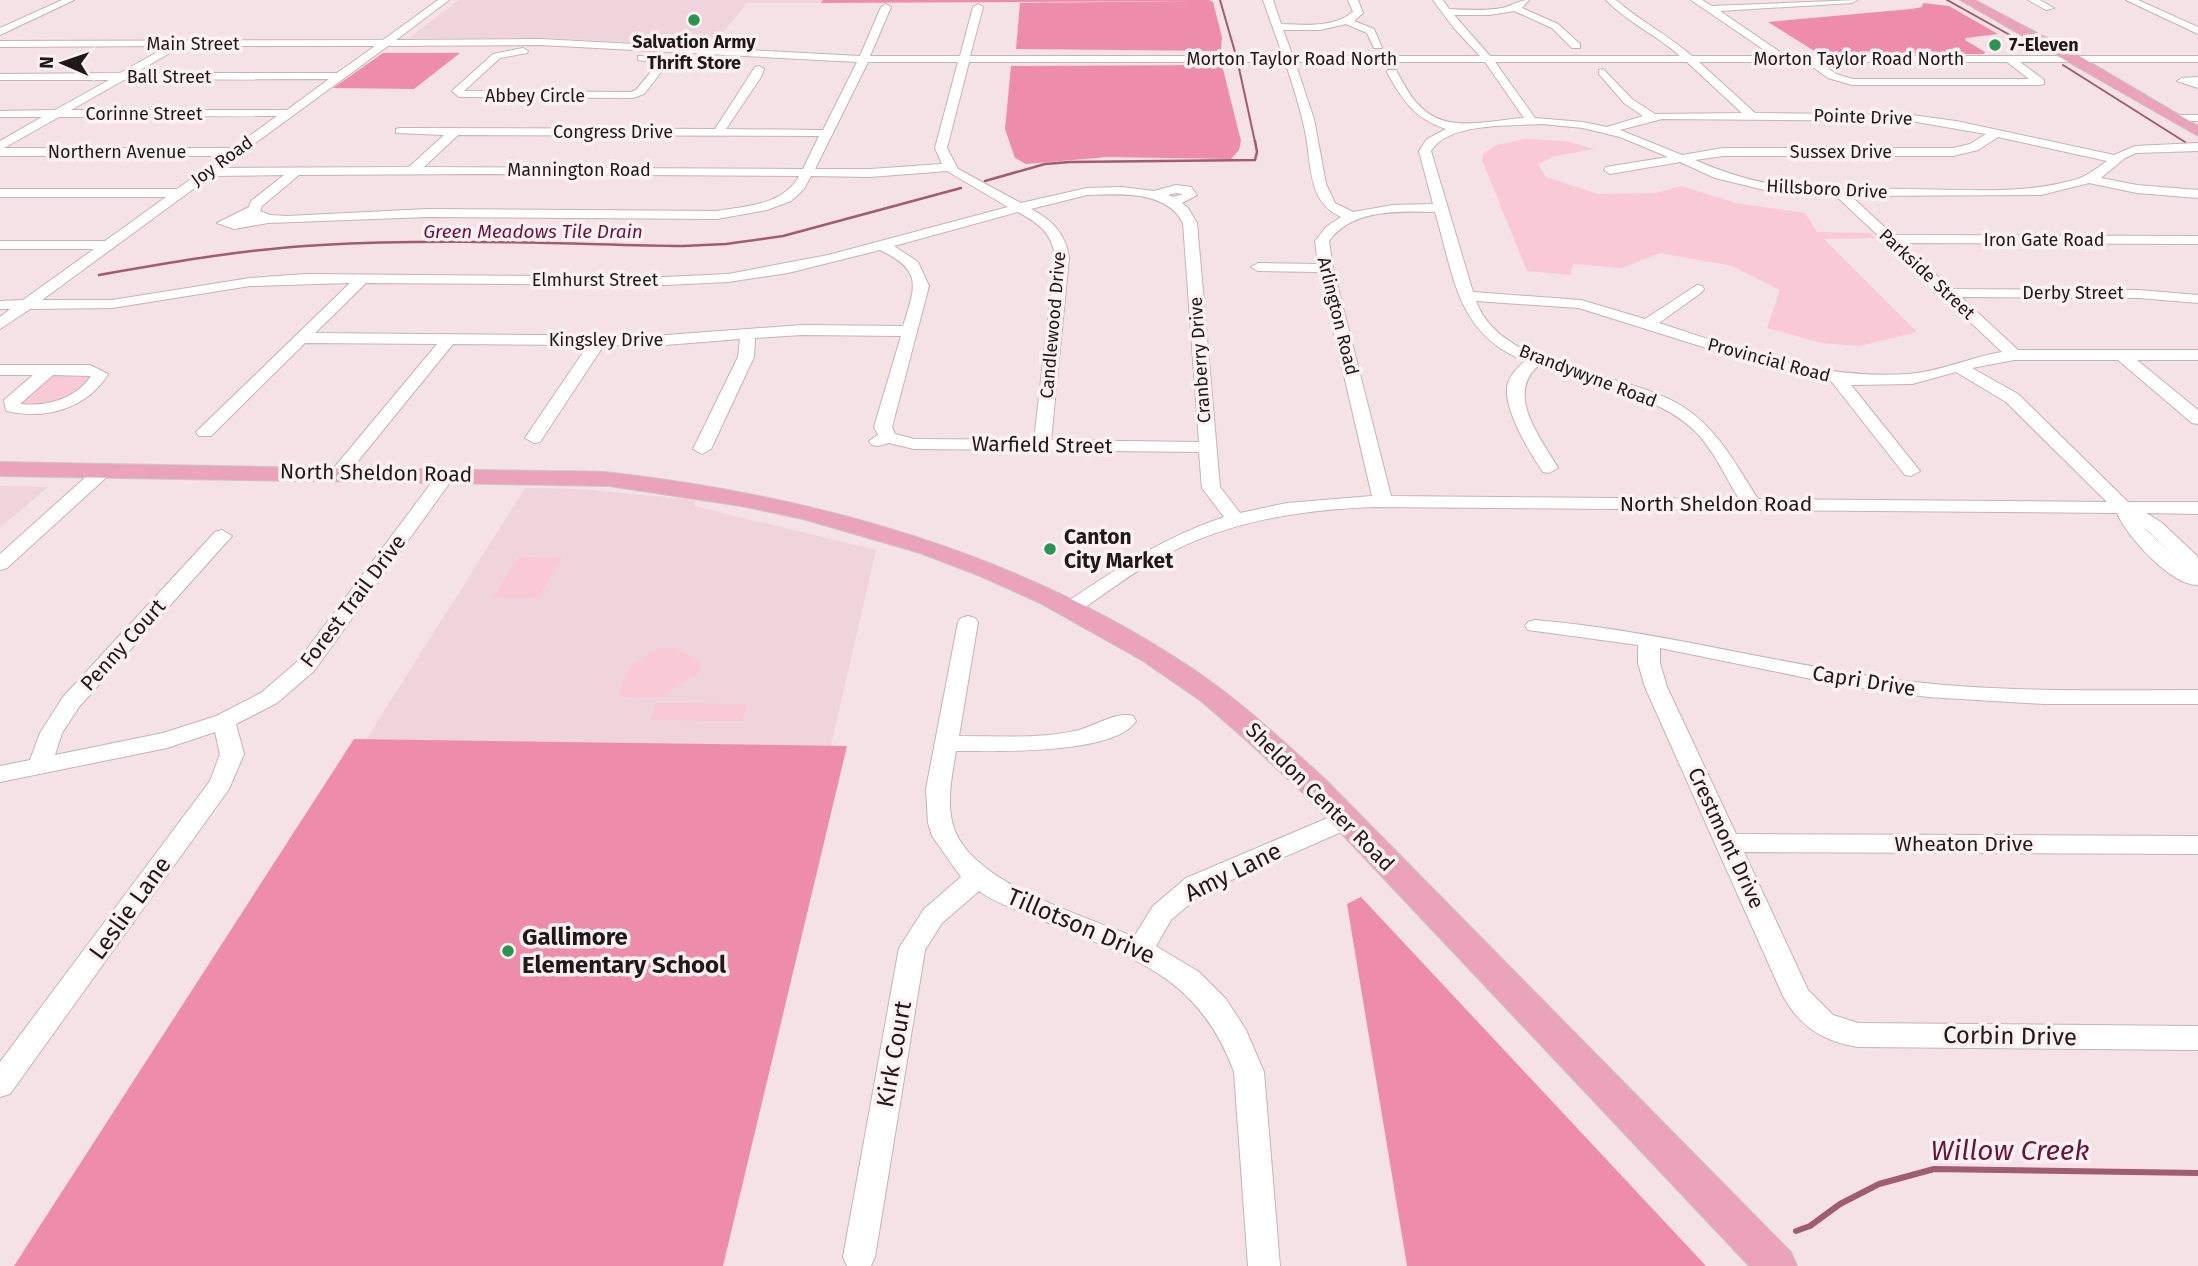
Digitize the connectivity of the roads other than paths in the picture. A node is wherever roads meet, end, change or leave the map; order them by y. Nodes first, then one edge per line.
1 (69, 0) edge
2 (444, 0) edge
3 (1268, 0) edge
4 (1353, 0) edge
5 (1438, 0) edge
6 (1524, 0) edge
7 (1611, 0) edge
8 (1696, 0) edge
9 (1852, 0) edge
10 (1966, 0) edge
11 (2033, 0) edge
12 (2131, 0) edge
13 (886, 7) dead end
14 (978, 7) dead end
15 (1515, 8) junction
16 (2049, 8) dead end
17 (1708, 9) junction
18 (1447, 12) junction
19 (1347, 21) junction
20 (1277, 27) junction
21 (2198, 31) edge
22 (0, 32) edge
23 (386, 42) junction
24 (0, 44) edge
25 (180, 44) junction
26 (1378, 46) dead end
27 (1576, 47) dead end
28 (632, 54) junction
29 (1290, 58) junction
30 (864, 59) junction
31 (963, 59) junction
32 (1488, 59) junction
33 (1689, 59) junction
34 (2009, 59) junction
35 (2076, 59) junction
36 (2198, 59) edge
37 (1785, 60) junction
38 (1810, 60) junction
39 (759, 69) dead end
40 (1392, 72) dead end
41 (1603, 72) dead end
42 (338, 76) junction
43 (0, 77) edge
44 (122, 77) junction
45 (562, 78) dead end
46 (543, 96) junction
47 (289, 113) junction
48 (0, 114) edge
49 (56, 114) junction
50 (1751, 116) junction
51 (1652, 117) junction
52 (2175, 118) junction
53 (2198, 118) edge
54 (1532, 121) junction
55 (1456, 129) junction
56 (1609, 130) junction
57 (400, 131) dead end
58 (455, 131) junction
59 (2198, 132) edge
60 (718, 133) junction
61 (826, 133) junction
62 (1996, 133) junction
63 (0, 146) edge
64 (2198, 147) edge
65 (0, 152) edge
66 (234, 152) junction
67 (1682, 158) junction
68 (2116, 159) junction
69 (950, 167) junction
70 (1610, 170) dead end
71 (412, 171) junction
72 (207, 172) junction
73 (295, 172) junction
74 (807, 172) junction
75 (2088, 179) junction
76 (0, 193) edge
77 (179, 193) junction
78 (1840, 193) junction
79 (2198, 194) edge
80 (1156, 195) junction
81 (1172, 202) junction
82 (1018, 207) junction
83 (1441, 208) junction
84 (252, 210) junction
85 (1353, 217) junction
86 (268, 219) junction
87 (1890, 239) junction
88 (2198, 240) edge
89 (0, 245) edge
90 (108, 245) junction
91 (881, 245) junction
92 (1258, 267) dead end
93 (1326, 268) junction
94 (363, 278) junction
95 (1697, 289) dead end
96 (1948, 293) junction
97 (1468, 296) junction
98 (2198, 299) edge
99 (0, 305) edge
100 (25, 305) junction
101 (0, 324) edge
102 (1648, 324) junction
103 (910, 331) junction
104 (748, 334) junction
105 (302, 338) junction
106 (449, 339) junction
107 (600, 341) junction
108 (2014, 355) junction
109 (2122, 355) junction
110 (2198, 355) edge
111 (1537, 359) junction
112 (1959, 368) junction
113 (0, 370) edge
114 (49, 370) dead end
115 (1837, 378) junction
116 (2198, 419) edge
117 (205, 432) dead end
118 (534, 438) dead end
119 (1042, 445) junction
120 (1207, 447) junction
121 (702, 449) dead end
122 (1549, 468) dead end
123 (0, 469) edge
124 (104, 470) junction
125 (1910, 471) dead end
126 (339, 472) junction
127 (447, 474) junction
128 (750, 500) joint
129 (1383, 502) junction
130 (1752, 504) junction
131 (2124, 508) junction
132 (2198, 509) edge
133 (1235, 519) junction
134 (222, 536) dead end
135 (0, 564) edge
136 (2198, 581) edge
137 (1071, 608) junction
138 (968, 622) dead end
139 (1535, 626) dead end
140 (1649, 641) junction
141 (2198, 697) edge
142 (1125, 721) dead end
143 (224, 722) junction
144 (945, 743) junction
145 (40, 764) junction
146 (0, 774) edge
147 (1346, 820) junction
148 (1729, 843) junction
149 (2198, 845) edge
150 (977, 878) junction
151 (1140, 949) junction
152 (1824, 1025) joint
153 (2198, 1038) edge
154 (0, 1085) edge
155 (859, 1257) dead end
156 (1264, 1266) edge
157 (1776, 1266) edge

1 - 22 street
2 - 23 street, Joy Road
3 - 20 street
4 - 19 street
5 - 18 street
6 - 15 street
7 - 33 street
8 - 17 street
9 - 17 street
10 - 35 main road
11 - 16 street
12 - 21 street
13 - 30 street
14 - 31 street
15 - 18 street
15 - 27 street
17 - 37 street
18 - 32 street
19 - 20 street
19 - 26 street
20 - 29 street
23 - 25 street, Main Street
23 - 28 street, Morton Taylor Road North
23 - 42 street, Joy Road
24 - 25 street, Main Street
25 - 44 street
28 - 30 street, Morton Taylor Road North
28 - 46 street, Abbey Circle
28 - 46 street, Abbey Circle
29 - 31 street, Morton Taylor Road North
29 - 32 street, Morton Taylor Road North
29 - 85 street
30 - 31 street, Morton Taylor Road North
30 - 61 street
31 - 69 street
32 - 33 street, Morton Taylor Road North
32 - 54 street
33 - 37 street, Morton Taylor Road North
33 - 50 street
34 - 35 street, Morton Taylor Road North
34 - 38 street, Morton Taylor Road North
34 - 38 street
35 - 36 street, Morton Taylor Road North
35 - 52 main road
37 - 38 street, Morton Taylor Road North
39 - 60 street
40 - 55 street
41 - 51 street
42 - 44 street, Ball Street
42 - 47 street, Joy Road
43 - 44 street, Ball Street
44 - 49 street
45 - 46 street
47 - 49 street, Corinne Street
47 - 66 street, Joy Road
48 - 49 street, Corinne Street
49 - 63 street
50 - 51 street, Pointe Drive
50 - 62 street, Pointe Drive
51 - 56 street, Pointe Drive
52 - 53 street
52 - 59 main road
54 - 55 street, Hillsboro Drive
54 - 56 street, Hillsboro Drive
55 - 83 street, Brandywyne Road
56 - 67 street, Hillsboro Drive
57 - 58 street, Congress Drive
58 - 60 street, Congress Drive
58 - 71 street
60 - 61 street, Congress Drive
61 - 74 street
62 - 67 street, Sussex Drive
62 - 68 street, Pointe Drive
64 - 68 street, Hillsboro Drive
65 - 66 street, Northern Avenue
66 - 72 street, Joy Road
67 - 70 street, Sussex Drive
67 - 78 street, Hillsboro Drive
68 - 75 street, Hillsboro Drive
69 - 74 street, Mannington Road
69 - 82 street, Candlewood Drive
71 - 73 street, Mannington Road
71 - 74 street, Mannington Road
72 - 73 street, Mannington Road
72 - 77 street, Joy Road
73 - 84 street
74 - 86 street
75 - 78 street, Hillsboro Drive
75 - 79 street
76 - 77 street
77 - 90 street, Joy Road
78 - 87 street, Parkside Street
80 - 81 street
80 - 81 street
80 - 82 street, Elmhurst Street
81 - 120 street, Cranberry Drive
82 - 91 street, Elmhurst Street
82 - 119 street, Candlewood Drive
83 - 85 street
83 - 97 street, Brandywyne Road
84 - 86 street
84 - 86 street
85 - 93 street, Arlington Road
87 - 88 street, Iron Gate Road
87 - 96 street, Parkside Street
89 - 90 street
90 - 100 street, Joy Road
91 - 94 street, Elmhurst Street
91 - 103 street
92 - 93 street
93 - 129 street, Arlington Road
94 - 100 street, Elmhurst Street
94 - 105 street
95 - 102 street
96 - 98 street, Derby Street
96 - 108 street, Parkside Street
97 - 102 street, Provincial Road
97 - 111 street, Brandywyne Road
99 - 100 street, Elmhurst Street
100 - 101 street, Joy Road
102 - 115 street, Provincial Road
103 - 104 street, Kingsley Drive
103 - 119 street, Warfield Street
104 - 107 street, Kingsley Drive
104 - 121 street
105 - 106 street, Kingsley Drive
105 - 117 street
106 - 107 street, Kingsley Drive
106 - 126 street
107 - 118 street
108 - 109 street, Provincial Road
108 - 112 street, Provincial Road
109 - 110 street, Provincial Road
109 - 116 street
111 - 122 street
111 - 130 street, Brandywyne Road
112 - 115 street, Provincial Road
112 - 131 street
113 - 114 street
115 - 125 street
119 - 120 street, Warfield Street
120 - 133 street, Cranberry Drive
123 - 124 main road, North Sheldon Road
124 - 126 main road, North Sheldon Road
124 - 135 street
126 - 127 main road, North Sheldon Road
127 - 128 main road, North Sheldon Road
127 - 143 street, Forest Trail Drive
128 - 137 main road, Sheldon Center Road
129 - 130 street, North Sheldon Road
129 - 133 street, North Sheldon Road
130 - 131 street, North Sheldon Road
131 - 132 street, North Sheldon Road
131 - 136 street
133 - 137 street, North Sheldon Road
134 - 145 street, Penny Court
137 - 147 main road, Sheldon Center Road
138 - 144 street, Tillotson Drive
139 - 140 street, Capri Drive
140 - 141 street, Capri Drive
140 - 148 street, Crestmont Drive
142 - 144 street
143 - 145 street, Forest Trail Drive
143 - 154 street, Leslie Lane
144 - 150 street, Tillotson Drive
145 - 146 street, Forest Trail Drive
147 - 151 street, Amy Lane
147 - 157 main road, Sheldon Center Road
148 - 149 street, Wheaton Drive
148 - 152 street, Crestmont Drive
150 - 151 street, Tillotson Drive
150 - 155 street, Kirk Court
151 - 156 street, Tillotson Drive
152 - 153 street, Corbin Drive

